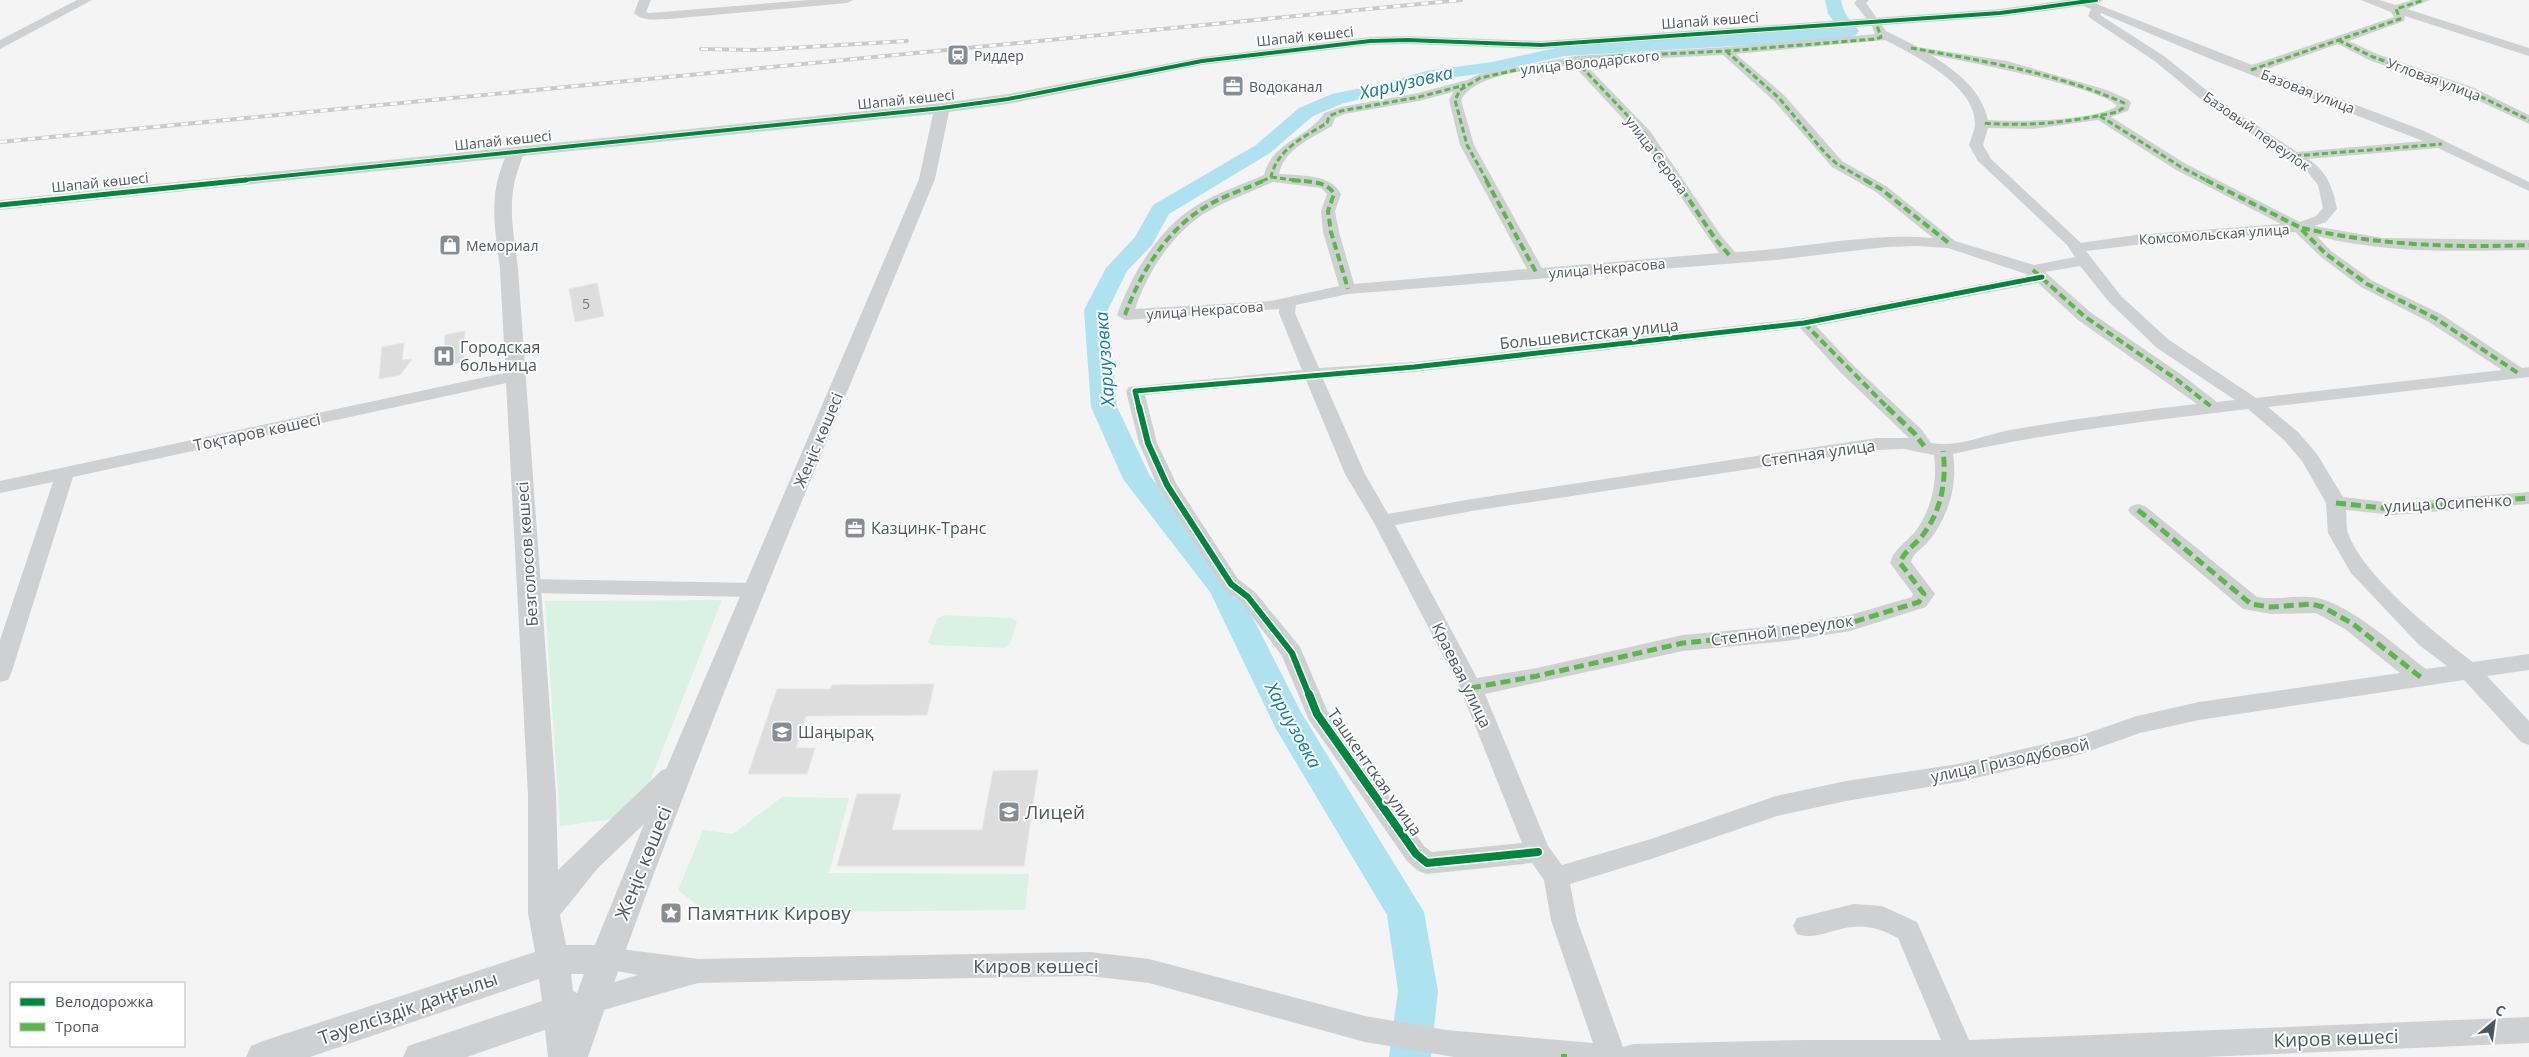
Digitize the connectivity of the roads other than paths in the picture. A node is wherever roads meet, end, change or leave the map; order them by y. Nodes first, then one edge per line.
1 (86, 0) edge
2 (645, 0) edge
3 (847, 0) edge
4 (1863, 0) edge
5 (2367, 0) edge
6 (2424, 0) edge
7 (2093, 3) edge
8 (2396, 9) junction
9 (1878, 27) junction
10 (2338, 40) junction
11 (0, 45) edge
12 (1911, 48) junction
13 (1726, 51) junction
14 (2529, 52) edge
15 (1576, 60) junction
16 (2251, 70) junction
17 (1467, 84) junction
18 (942, 108) junction
19 (2100, 116) junction
20 (2529, 120) edge
21 (1982, 124) junction
22 (2442, 144) junction
23 (516, 150) junction
24 (2295, 156) junction
25 (1271, 177) junction
26 (2529, 187) edge
27 (0, 205) edge
28 (2300, 228) junction
29 (1950, 244) junction
30 (2529, 245) edge
31 (2082, 254) junction
32 (1731, 257) junction
33 (2037, 273) junction
34 (1537, 274) junction
35 (1348, 289) junction
36 (1288, 304) junction
37 (1804, 323) junction
38 (2523, 372) edge
39 (1313, 374) junction
40 (514, 376) junction
41 (1135, 391) joint
42 (2253, 404) junction
43 (2213, 408) junction
44 (1934, 448) junction
45 (65, 473) junction
46 (0, 487) edge
47 (2529, 498) edge
48 (2336, 503) junction
49 (2138, 510) dead end
50 (1383, 521) junction
51 (530, 586) junction
52 (755, 590) junction
53 (2529, 662) edge
54 (2469, 671) junction
55 (0, 674) edge
56 (2423, 679) junction
57 (1471, 688) junction
58 (2529, 736) edge
59 (681, 767) junction
60 (1538, 852) junction
61 (1556, 877) junction
62 (544, 913) junction
63 (1806, 926) dead end
64 (606, 959) junction
65 (553, 960) junction
66 (699, 971) junction
67 (593, 1000) junction
68 (558, 1009) junction
69 (2529, 1030) edge
70 (1961, 1054) junction
71 (1805, 1055) edge
72 (1564, 1056) edge
73 (263, 1057) edge
74 (420, 1057) edge
75 (565, 1057) edge
76 (571, 1057) edge
77 (1604, 1057) edge
78 (1612, 1057) edge
79 (1632, 1057) edge

1 - 11 street
2 - 3 street
4 - 9 street
5 - 8 street
6 - 8 street
7 - 9 street, Шапай көшесі
7 - 16 street, Базовая улица
7 - 24 street, Базовый переулок
8 - 10 street
8 - 14 street
9 - 12 street
9 - 13 street, улица Володарского
9 - 18 street, Шапай көшесі
10 - 16 street
10 - 20 street, Угловая улица
12 - 19 street
12 - 21 street
13 - 15 street, улица Володарского
13 - 29 street
15 - 17 street, улица Володарского
15 - 32 street, улица Серова
16 - 22 street, Базовая улица
17 - 25 street, улица Володарского
17 - 34 street
18 - 23 street, Шапай көшесі
18 - 52 street, Жеңіс көшесі
19 - 21 street
19 - 28 street
21 - 31 street
22 - 24 street
22 - 26 street, Базовая улица
23 - 27 street, Шапай көшесі
23 - 40 street, Безголосов көшесі
24 - 28 street, Базовый переулок
25 - 35 street
25 - 36 street, улица Некрасова
28 - 30 street, Комсомольская улица
28 - 31 street, Комсомольская улица
28 - 38 street
29 - 32 street, улица Некрасова
29 - 33 street, улица Некрасова
31 - 33 street, улица Некрасова
31 - 42 street
32 - 34 street, улица Некрасова
33 - 37 street, Большевистская улица
33 - 43 street
34 - 35 street, улица Некрасова
35 - 36 street, улица Некрасова
36 - 39 street, Краевая улица
37 - 39 street, Большевистская улица
37 - 44 street
38 - 42 street, Степная улица
39 - 41 street, Большевистская улица
39 - 50 street, Краевая улица
40 - 45 street, Тоқтаров көшесі
40 - 51 street, Безголосов көшесі
41 - 60 street, Ташкентская улица
42 - 43 street, Степная улица
42 - 48 street
43 - 44 street, Степная улица
44 - 50 street, Степная улица
44 - 57 street, Степной переулок
45 - 46 street, Тоқтаров көшесі
45 - 55 street
47 - 48 street, улица Осипенко
48 - 54 street
49 - 56 street
50 - 57 street, Краевая улица
51 - 52 street
51 - 62 street, Безголосов көшесі
52 - 59 street, Жеңіс көшесі
53 - 54 street, улица Гризодубовой
54 - 56 street, улица Гризодубовой
54 - 58 street
56 - 61 street, улица Гризодубовой
57 - 60 street, Краевая улица
59 - 62 street, Жеңіс көшесі
59 - 64 street, Жеңіс көшесі
60 - 61 street, Краевая улица
61 - 78 street, Краевая улица
62 - 65 street, Безголосов көшесі
63 - 70 street
64 - 65 street, Тәуелсіздік даңғылы
64 - 66 street
64 - 67 street, Жеңіс көшесі
65 - 68 street, Безголосов көшесі
65 - 73 street, Тәуелсіздік даңғылы
66 - 67 street
66 - 72 street, Киров көшесі
67 - 68 street
67 - 76 street, Жеңіс көшесі
68 - 74 street
68 - 75 street, Безголосов көшесі
69 - 70 street, Киров көшесі
70 - 71 street, Киров көшесі
71 - 79 street, Киров көшесі
72 - 77 street

